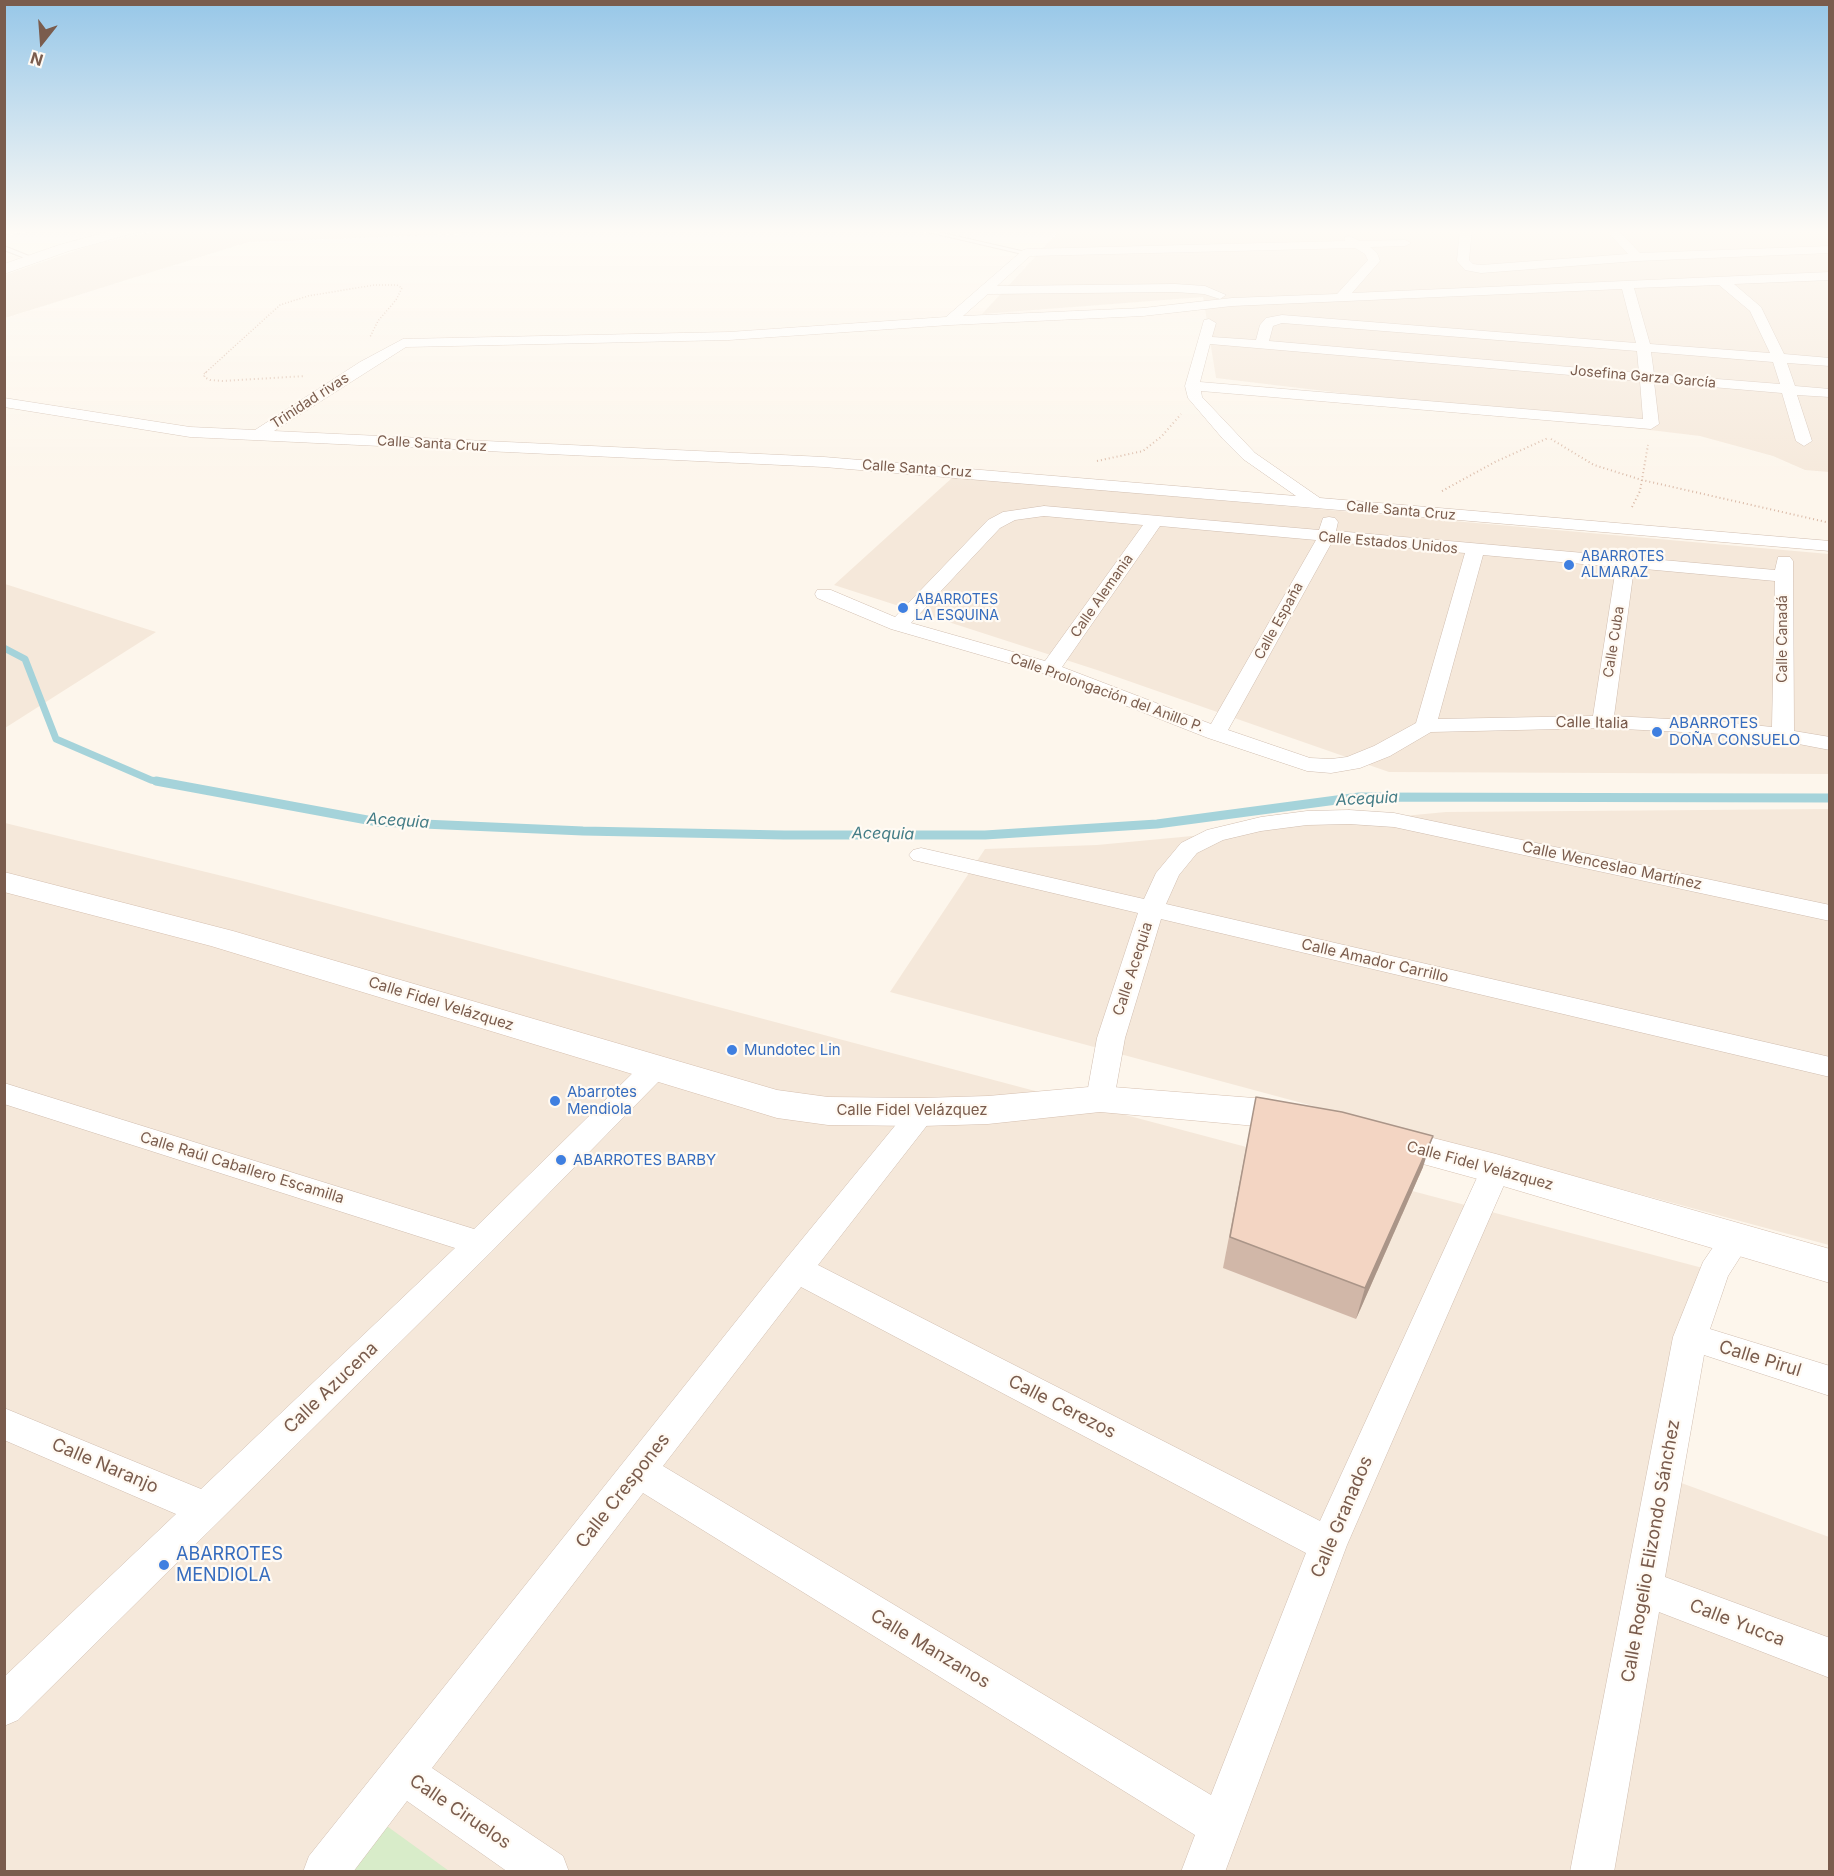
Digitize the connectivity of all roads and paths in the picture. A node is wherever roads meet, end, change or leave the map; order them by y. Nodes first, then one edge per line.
1 (267, 317) edge
2 (382, 317) edge
3 (955, 317) edge
4 (1040, 317) edge
5 (1205, 317) edge
6 (1636, 317) edge
7 (1759, 317) edge
8 (950, 321) junction
9 (1205, 340) junction
10 (403, 343) junction
11 (1261, 345) junction
12 (1644, 347) junction
13 (1779, 358) junction
14 (1830, 362) edge
15 (305, 376) dead end
16 (1645, 376) junction
17 (1787, 389) junction
18 (1193, 392) junction
19 (1830, 393) edge
20 (4, 402) edge
21 (1508, 412) junction
22 (1651, 424) junction
23 (257, 436) junction
24 (1549, 438) junction
25 (1804, 441) dead end
26 (1088, 463) dead end
27 (1642, 480) junction
28 (1325, 504) junction
29 (1409, 512) junction
30 (1154, 522) junction
31 (1830, 522) edge
32 (1620, 529) junction
33 (1326, 537) junction
34 (1784, 543) junction
35 (1830, 546) edge
36 (1474, 550) junction
37 (1626, 563) junction
38 (1784, 576) junction
39 (824, 594) dead end
40 (898, 625) junction
41 (1050, 669) junction
42 (1602, 722) junction
43 (1425, 726) junction
44 (1216, 733) junction
45 (1783, 735) junction
46 (1830, 744) edge
47 (1288, 759) joint
48 (1189, 848) joint
49 (921, 855) dead end
50 (4, 882) edge
51 (1152, 909) junction
52 (1830, 913) edge
53 (1830, 1067) edge
54 (655, 1068) junction
55 (4, 1093) edge
56 (1100, 1099) junction
57 (922, 1112) junction
58 (1496, 1169) junction
59 (1735, 1240) junction
60 (480, 1243) junction
61 (1830, 1266) edge
62 (796, 1269) junction
63 (1690, 1337) junction
64 (1830, 1381) edge
65 (4, 1423) edge
66 (639, 1471) junction
67 (206, 1509) junction
68 (1328, 1545) junction
69 (1644, 1588) junction
70 (1830, 1658) edge
71 (4, 1706) edge
72 (403, 1773) junction
73 (1221, 1826) junction
74 (325, 1872) edge
75 (547, 1872) edge
76 (1203, 1872) edge
77 (1592, 1872) edge

1 - 15 path
2 - 10 path
3 - 8 street
4 - 8 street, Trinidad rivas
5 - 9 street
6 - 12 street
7 - 13 street
8 - 10 street, Trinidad rivas
9 - 11 street, Josefina Garza García
9 - 18 street
10 - 23 street, Trinidad rivas
11 - 12 street
11 - 16 street, Josefina Garza García
12 - 13 street
12 - 16 street
13 - 14 street
13 - 17 street
16 - 17 street, Josefina Garza García
16 - 22 street
17 - 19 street, Josefina Garza García
17 - 25 street
18 - 21 street
18 - 26 path
18 - 28 street
20 - 23 street, Calle Santa Cruz
21 - 22 street
21 - 24 path
22 - 27 path
23 - 28 street, Calle Santa Cruz
24 - 27 path
24 - 29 path
27 - 31 path
27 - 32 path
28 - 29 street, Calle Santa Cruz
28 - 33 street, Calle España
29 - 32 street, Calle Santa Cruz
30 - 33 street, Calle Estados Unidos
30 - 40 street, Calle Estados Unidos
30 - 41 street, Calle Alemania
32 - 34 street, Calle Santa Cruz
33 - 36 street, Calle Estados Unidos
33 - 44 street, Calle España
34 - 35 street, Calle Santa Cruz
34 - 38 street, Calle Canadá
36 - 37 street, Calle Estados Unidos
36 - 43 street
37 - 38 street, Calle Estados Unidos
37 - 42 street, Calle Cuba
38 - 45 street, Calle Canadá
39 - 40 street, Calle Prolongación del Anillo P.
40 - 41 street, Calle Prolongación del Anillo P.
41 - 44 street, Calle Prolongación del Anillo P.
42 - 43 street, Calle Italia
42 - 45 street, Calle Italia
43 - 47 street, Calle Italia
44 - 47 street, Calle Prolongación del Anillo P.
45 - 46 street, Calle Italia
48 - 51 street, Calle Acequia
48 - 52 street, Calle Wenceslao Martínez
49 - 51 street, Calle Amador Carrillo
50 - 54 street, Calle Fidel Velázquez
51 - 53 street, Calle Amador Carrillo
51 - 56 street, Calle Acequia
54 - 57 street, Calle Fidel Velázquez
54 - 60 street, Calle Azucena
55 - 60 street, Calle Raúl Caballero Escamilla
56 - 57 street, Calle Fidel Velázquez
56 - 58 street, Calle Fidel Velázquez
57 - 62 street, Calle Crespones
58 - 59 street, Calle Fidel Velázquez
58 - 68 street, Calle Granados
59 - 61 street, Calle Fidel Velázquez
59 - 63 street, Calle Rogelio Elizondo Sánchez
60 - 67 street, Calle Azucena
62 - 66 street, Calle Crespones
62 - 68 street, Calle Cerezos
63 - 64 street, Calle Pirul
63 - 69 street, Calle Rogelio Elizondo Sánchez
65 - 67 street, Calle Naranjo
66 - 72 street, Calle Crespones
66 - 73 street, Calle Manzanos
67 - 71 street, Calle Azucena
68 - 73 street, Calle Granados
69 - 70 street, Calle Yucca
69 - 77 street, Calle Rogelio Elizondo Sánchez
72 - 74 street, Calle Crespones
72 - 75 street, Calle Ciruelos
73 - 76 street, Calle Granados

